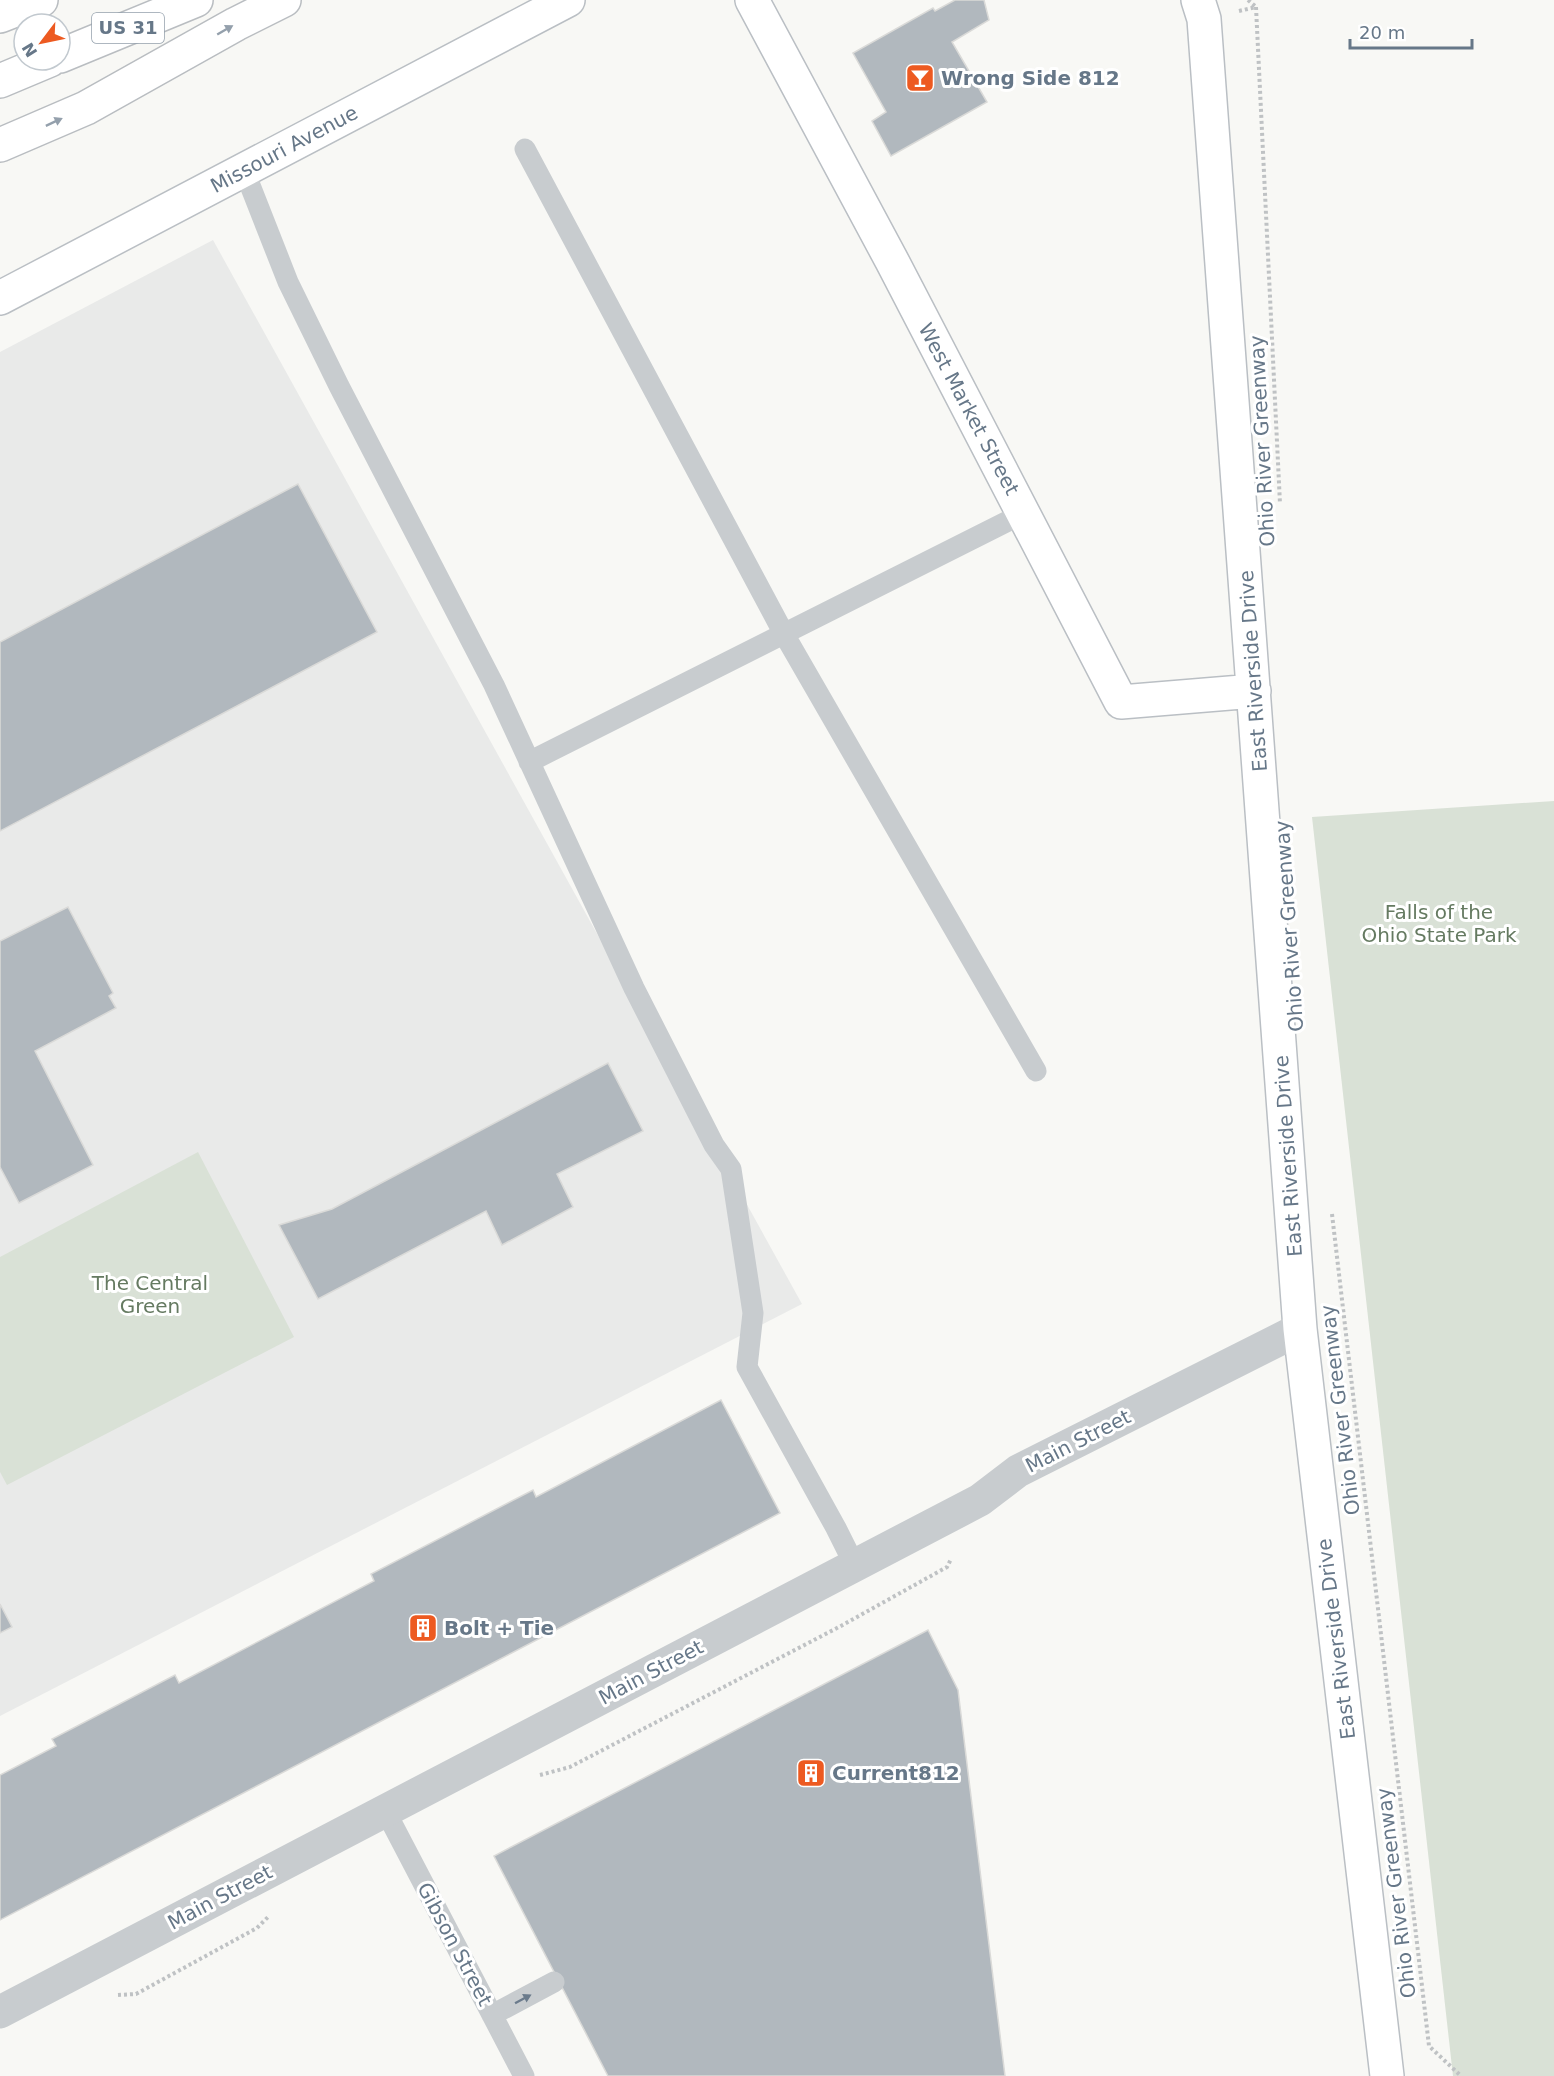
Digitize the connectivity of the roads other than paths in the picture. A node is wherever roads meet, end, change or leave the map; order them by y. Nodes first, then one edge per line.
1 (42, 0) edge
2 (196, 0) edge
3 (284, 0) edge
4 (568, 0) edge
5 (752, 0) edge
6 (1198, 0) edge
7 (0, 16) edge
8 (72, 51) edge
9 (21, 72) edge
10 (0, 81) edge
11 (0, 145) edge
12 (525, 149) dead end
13 (244, 170) junction
14 (0, 298) edge
15 (1024, 513) junction
16 (784, 634) junction
17 (1254, 691) junction
18 (530, 762) junction
19 (1036, 1071) dead end
20 (1300, 1329) junction
21 (855, 1566) junction
22 (386, 1812) junction
23 (554, 1982) dead end
24 (0, 2012) edge
25 (492, 2015) junction
26 (524, 2076) edge
27 (1387, 2076) edge

1 - 7 street
2 - 8 street, US 31
11 -> 3 street
4 - 13 street, Missouri Avenue
5 - 15 street, West Market Street
6 - 17 street, East Riverside Drive
9 - 10 street
12 - 16 lane
13 - 14 street, Missouri Avenue
13 - 18 lane
15 - 16 lane
15 - 17 street, West Market Street
16 - 18 lane
16 - 19 lane
17 - 20 street, East Riverside Drive
18 - 21 lane
20 - 21 street, Main Street
20 - 27 street, East Riverside Drive
21 - 22 street, Main Street
22 - 24 street, Main Street
22 - 25 lane, Gibson Street
25 -> 23 lane
25 - 26 lane, Gibson Street

